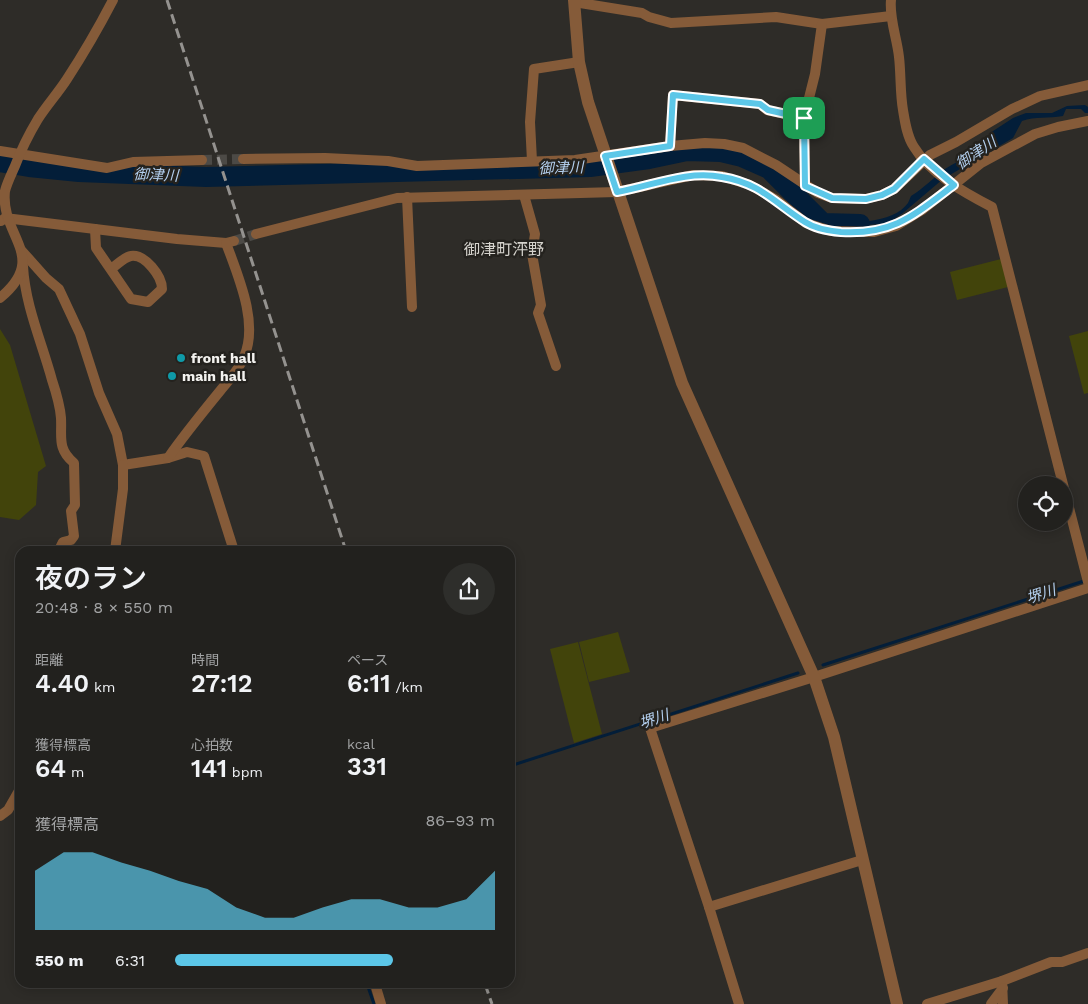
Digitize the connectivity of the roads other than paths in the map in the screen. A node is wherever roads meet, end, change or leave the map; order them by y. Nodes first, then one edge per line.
1 (113, 0) edge
2 (891, 0) edge
3 (574, 1) edge
4 (891, 16) junction
5 (822, 24) junction
6 (579, 62) junction
7 (1088, 85) edge
8 (804, 118) junction
9 (1088, 122) edge
10 (670, 146) junction
11 (0, 151) edge
12 (18, 157) junction
13 (605, 158) junction
14 (243, 159) tunnel mouth
15 (202, 160) tunnel mouth
16 (532, 161) junction
17 (926, 162) junction
18 (951, 183) junction
19 (805, 186) junction
20 (617, 191) junction
21 (524, 195) junction
22 (407, 197) junction
23 (3, 220) edge
24 (96, 228) junction
25 (256, 234) tunnel mouth
26 (22, 255) junction
27 (111, 269) junction
28 (0, 298) edge
29 (412, 307) dead end
30 (556, 366) dead end
31 (168, 458) junction
32 (123, 466) junction
33 (61, 546) edge
34 (116, 546) edge
35 (232, 546) edge
36 (1087, 577) edge
37 (1088, 588) edge
38 (814, 677) junction
39 (15, 798) edge
40 (0, 816) edge
41 (862, 860) junction
42 (709, 907) junction
43 (1088, 953) edge
44 (1002, 984) junction
45 (376, 988) edge
46 (381, 1004) edge
47 (738, 1004) edge
48 (897, 1004) edge
49 (927, 1004) edge
50 (991, 1004) edge
51 (1004, 1004) edge

1 - 12 street
2 - 4 street
3 - 5 street
3 - 6 street
4 - 5 street
4 - 17 street
5 - 8 street
6 - 13 street
6 - 16 street
7 - 17 street
8 - 10 street
8 - 19 street
9 - 18 street
10 - 13 street
10 - 19 street
11 - 12 street
12 - 15 street
12 - 23 street
13 - 16 street
13 - 20 street
14 - 16 street
17 - 18 street
17 - 19 street
18 - 20 street
18 - 36 street
20 - 21 street
20 - 38 street
21 - 22 street
21 - 30 street
22 - 25 street
22 - 29 street
23 - 24 street
23 - 26 street
24 - 27 street
24 - 31 street
26 - 28 street
26 - 32 street
26 - 33 street
27 - 27 street
31 - 32 street
31 - 35 street
32 - 34 street
37 - 38 street
38 - 41 street
38 - 42 street
39 - 40 street
41 - 42 street
41 - 48 street
42 - 47 street
43 - 44 street
44 - 49 street
44 - 50 street
44 - 51 street
45 - 46 street

